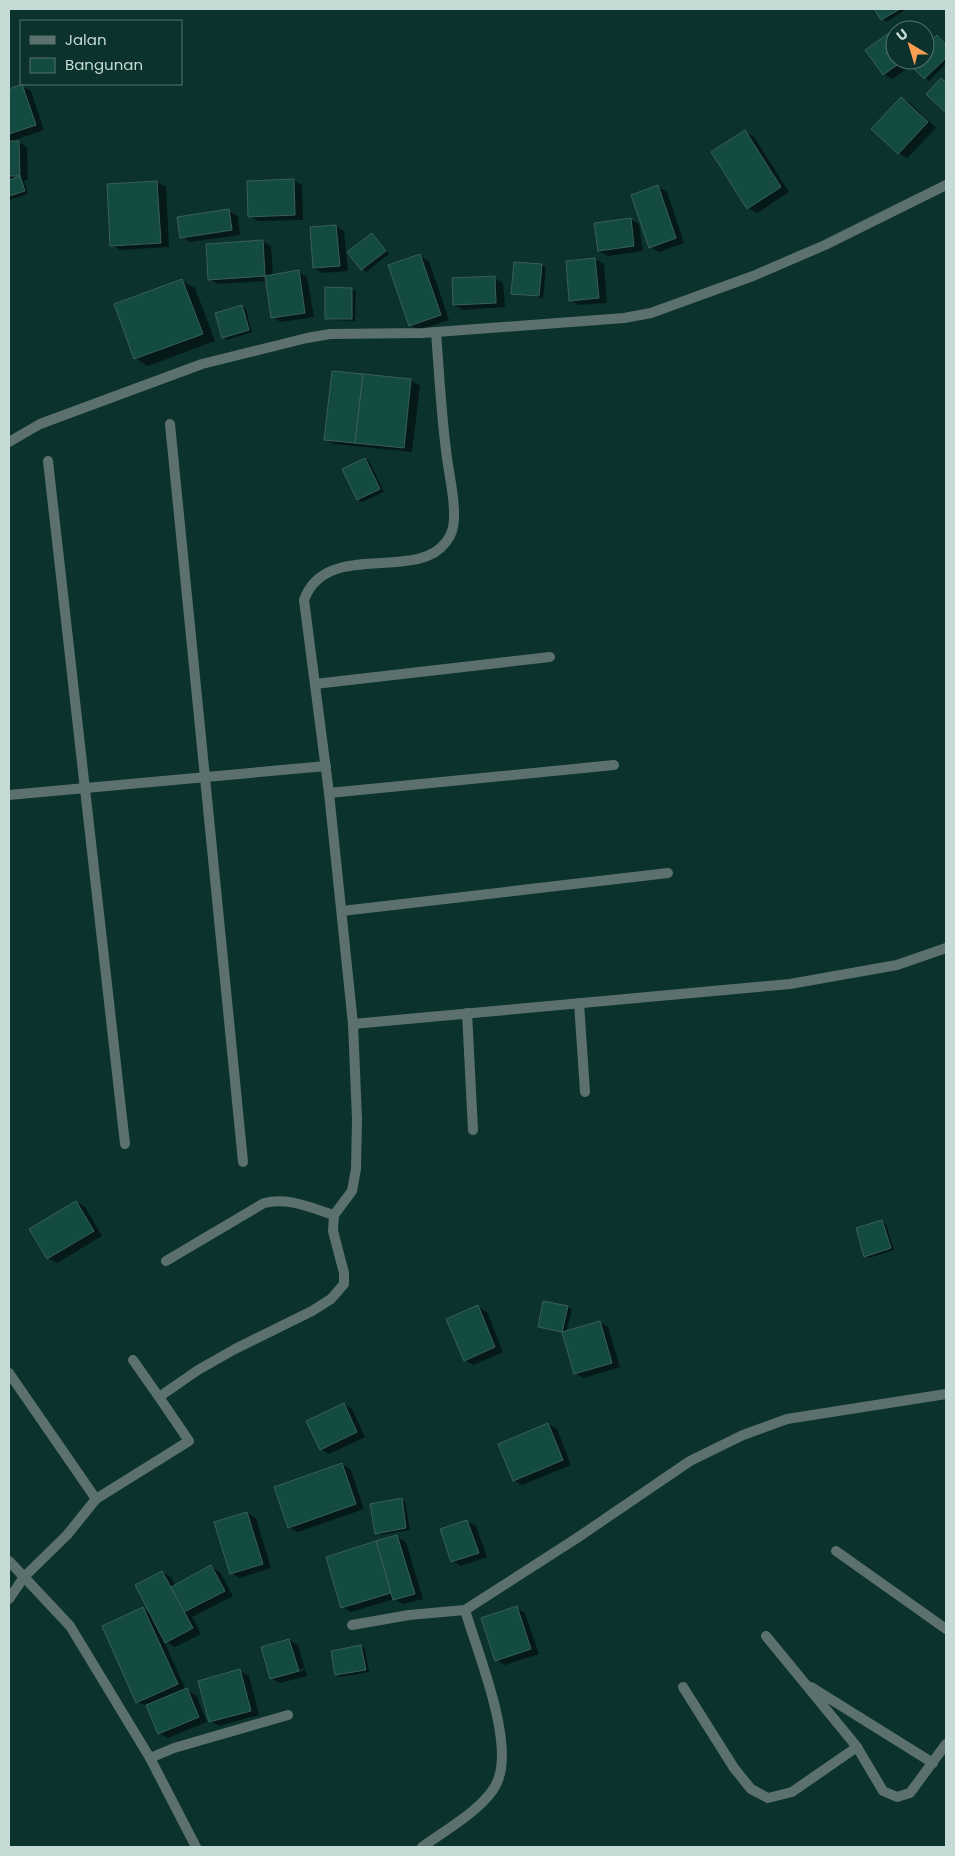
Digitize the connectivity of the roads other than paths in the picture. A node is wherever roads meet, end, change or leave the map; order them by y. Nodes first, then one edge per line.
1 (946, 185) edge
2 (436, 332) junction
3 (170, 424) dead end
4 (9, 442) edge
5 (48, 461) dead end
6 (550, 657) dead end
7 (315, 684) junction
8 (614, 765) dead end
9 (326, 766) junction
10 (204, 777) junction
11 (85, 788) junction
12 (329, 793) junction
13 (9, 795) edge
14 (668, 873) dead end
15 (342, 911) junction
16 (946, 948) edge
17 (579, 1003) junction
18 (467, 1013) junction
19 (353, 1024) junction
20 (585, 1092) dead end
21 (473, 1130) dead end
22 (125, 1144) dead end
23 (243, 1162) dead end
24 (334, 1215) junction
25 (166, 1261) dead end
26 (133, 1360) dead end
27 (9, 1372) edge
28 (946, 1394) edge
29 (159, 1397) junction
30 (96, 1499) junction
31 (836, 1551) dead end
32 (9, 1561) edge
33 (24, 1577) junction
34 (9, 1599) edge
35 (465, 1610) junction
36 (352, 1626) dead end
37 (946, 1629) edge
38 (766, 1636) dead end
39 (804, 1683) junction
40 (683, 1687) dead end
41 (288, 1715) dead end
42 (946, 1744) edge
43 (857, 1747) junction
44 (150, 1758) junction
45 (933, 1763) junction
46 (196, 1847) edge
47 (422, 1847) edge

1 - 2 street
2 - 4 street
2 - 7 street
3 - 10 street
5 - 11 street
6 - 7 street
7 - 9 street
8 - 12 street
9 - 10 street
9 - 12 street
10 - 11 street
10 - 23 street
11 - 13 street
11 - 22 street
12 - 15 street
14 - 15 street
15 - 19 street
16 - 17 street
17 - 18 street
17 - 20 street
18 - 19 street
18 - 21 street
19 - 24 street
24 - 25 street
24 - 29 street
26 - 29 street
27 - 30 street
28 - 35 street
29 - 30 street
30 - 33 street
31 - 37 street
32 - 33 street
33 - 34 street
33 - 44 street
35 - 36 street
35 - 47 street
38 - 39 street
39 - 43 street
39 - 45 street
40 - 43 street
41 - 44 street
42 - 45 street
43 - 45 street
44 - 46 street

